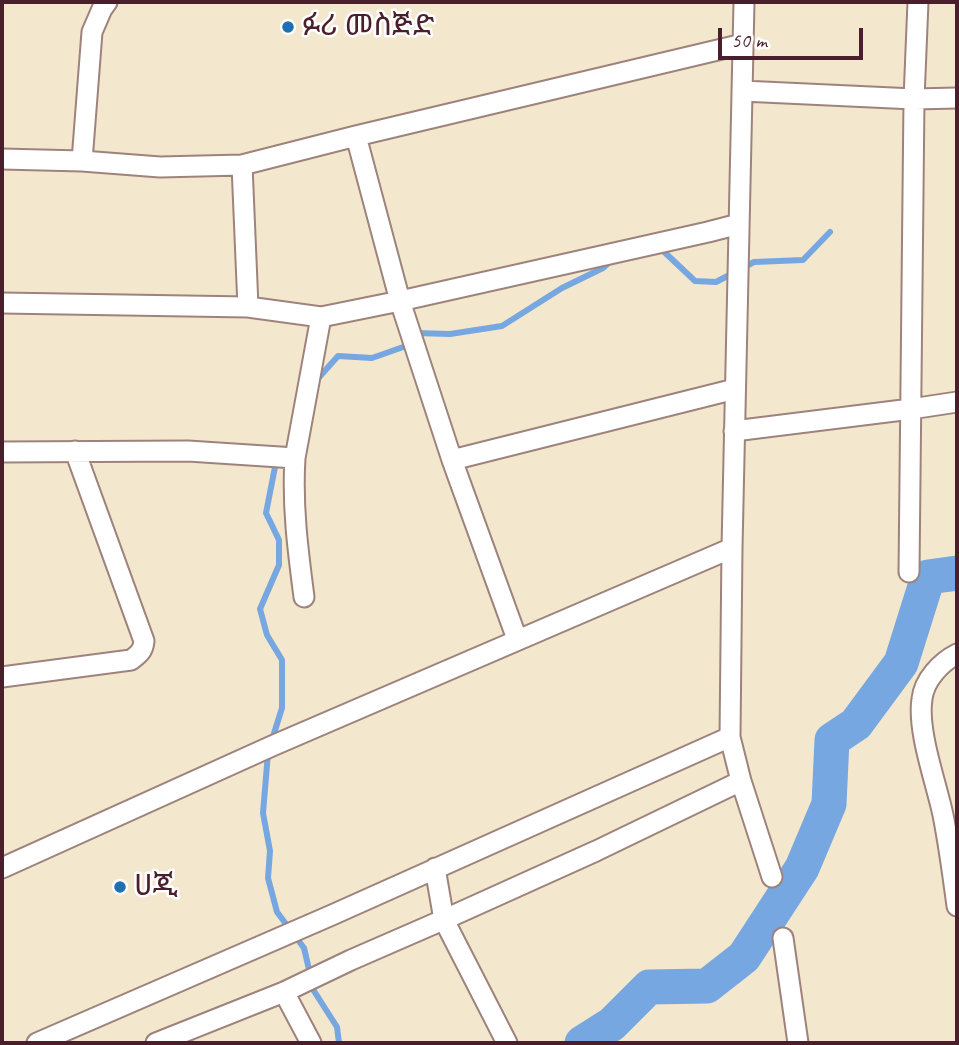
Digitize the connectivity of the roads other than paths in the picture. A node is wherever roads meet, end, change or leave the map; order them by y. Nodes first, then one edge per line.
1 (107, 2) edge
2 (744, 2) edge
3 (918, 2) edge
4 (743, 44) junction
5 (742, 91) junction
6 (957, 98) edge
7 (914, 99) junction
8 (356, 136) junction
9 (2, 159) edge
10 (82, 161) junction
11 (242, 164) junction
12 (739, 224) junction
13 (400, 301) junction
14 (2, 303) edge
15 (248, 307) junction
16 (321, 317) junction
17 (735, 389) junction
18 (957, 402) edge
19 (911, 410) junction
20 (734, 431) junction
21 (75, 451) junction
22 (2, 452) edge
23 (295, 458) junction
24 (453, 460) junction
25 (732, 548) junction
26 (909, 572) dead end
27 (304, 597) dead end
28 (517, 639) junction
29 (957, 654) edge
30 (2, 677) edge
31 (730, 737) junction
32 (741, 781) junction
33 (2, 868) edge
34 (435, 868) junction
35 (772, 877) dead end
36 (957, 906) edge
37 (444, 920) junction
38 (783, 938) dead end
39 (284, 992) junction
40 (37, 1043) edge
41 (156, 1043) edge
42 (311, 1043) edge
43 (507, 1043) edge
44 (798, 1043) edge

1 - 10 street
2 - 4 street
3 - 7 street
4 - 5 street
4 - 8 street
5 - 7 street
5 - 12 street
6 - 7 street
7 - 19 street
8 - 11 street
8 - 13 street
9 - 10 street
10 - 11 street
11 - 15 street
12 - 13 street
12 - 17 street
13 - 16 street
13 - 24 street
14 - 15 street
15 - 16 street
16 - 23 street
17 - 20 street
17 - 24 street
18 - 19 street
19 - 20 street
19 - 26 street
20 - 25 street
21 - 22 street
21 - 23 street
21 - 30 street
23 - 27 street
24 - 28 street
25 - 28 street
25 - 31 street
28 - 33 street
29 - 36 street
31 - 32 street
31 - 34 street
32 - 35 street
32 - 37 street
34 - 37 street
34 - 40 street
37 - 39 street
37 - 43 street
38 - 44 street
39 - 41 street
39 - 42 street

